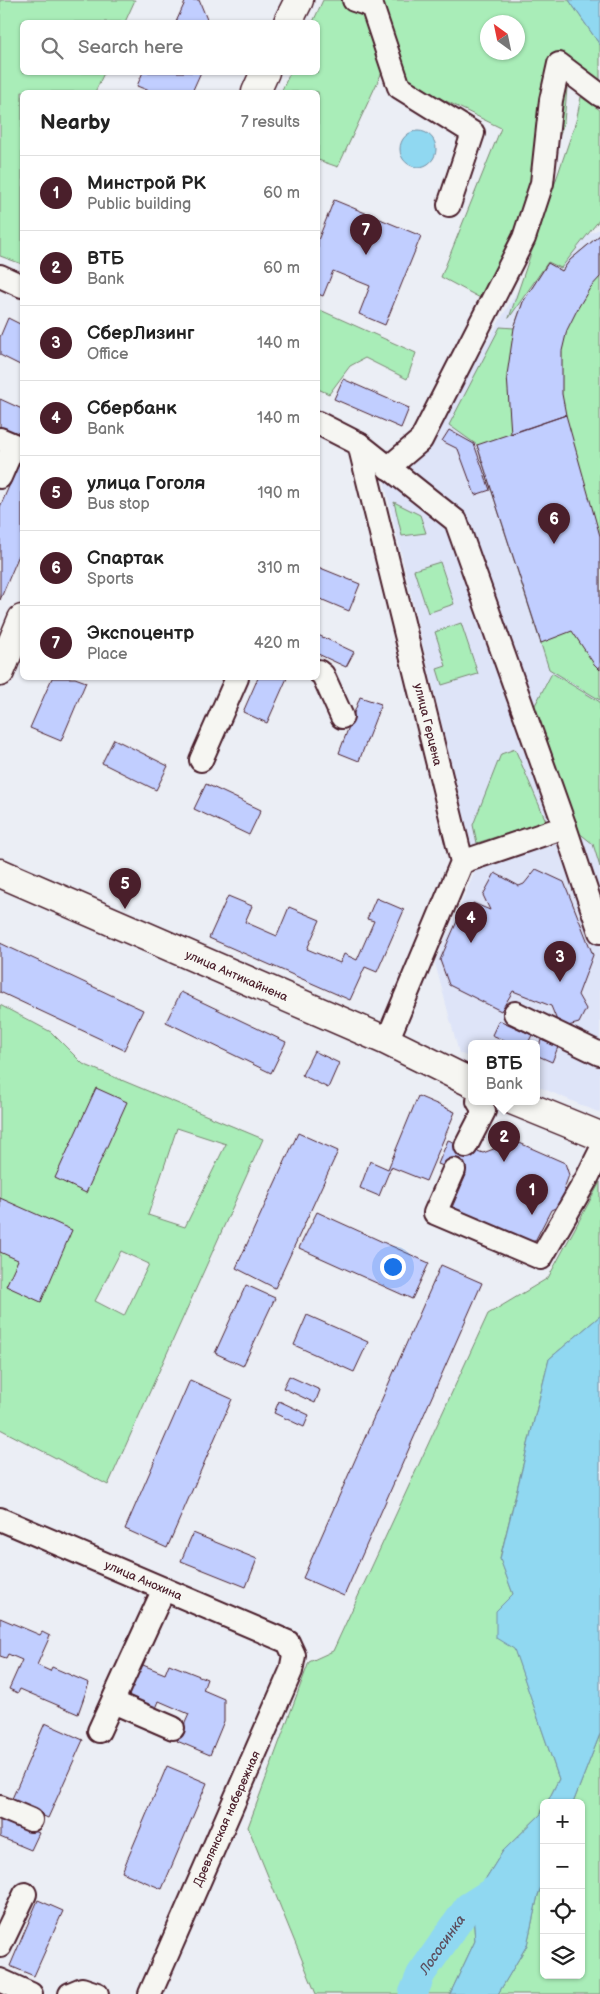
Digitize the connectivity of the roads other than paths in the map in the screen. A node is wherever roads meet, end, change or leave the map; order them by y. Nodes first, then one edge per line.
1 (299, 0) edge
2 (354, 0) edge
3 (289, 20) edge
4 (264, 75) edge
5 (257, 90) edge
6 (600, 95) edge
7 (449, 205) dead end
8 (0, 276) edge
9 (20, 285) edge
10 (320, 424) edge
11 (0, 439) edge
12 (359, 444) junction
13 (388, 468) junction
14 (0, 476) edge
15 (20, 623) edge
16 (3, 659) edge
17 (320, 673) edge
18 (236, 680) edge
19 (342, 717) dead end
20 (202, 760) dead end
21 (565, 827) junction
22 (0, 872) edge
23 (457, 872) junction
24 (600, 932) edge
25 (515, 1013) dead end
26 (387, 1042) junction
27 (600, 1054) edge
28 (468, 1087) edge
29 (481, 1105) edge
30 (524, 1105) edge
31 (600, 1136) edge
32 (466, 1146) dead end
33 (600, 1152) edge
34 (454, 1170) dead end
35 (0, 1520) edge
36 (164, 1590) junction
37 (288, 1642) joint
38 (113, 1702) junction
39 (173, 1728) dead end
40 (99, 1731) dead end
41 (0, 1807) edge
42 (31, 1820) dead end
43 (25, 1894) dead end
44 (0, 1946) edge
45 (1, 1983) edge
46 (31, 1994) edge
47 (70, 1994) edge
48 (97, 1994) edge
49 (150, 1994) edge

1 - 3 main road
2 - 7 street
4 - 5 main road
6 - 13 street
8 - 9 street
10 - 12 street
11 - 14 street
12 - 13 street
12 - 23 street, улица Герцена
13 - 21 street
15 - 16 main road
17 - 19 street
18 - 20 street
21 - 23 street
21 - 24 street
22 - 26 main road, улица Антикайнена
23 - 26 street
25 - 27 street
26 - 28 main road, улица Антикайнена
29 - 32 street
30 - 31 main road
33 - 34 street
35 - 36 street, улица Анохина
36 - 37 street, улица Анохина
36 - 38 street
37 - 49 street, Древлянская набережная
38 - 39 street
38 - 40 street
41 - 42 street
43 - 44 street
45 - 46 street
47 - 48 street

